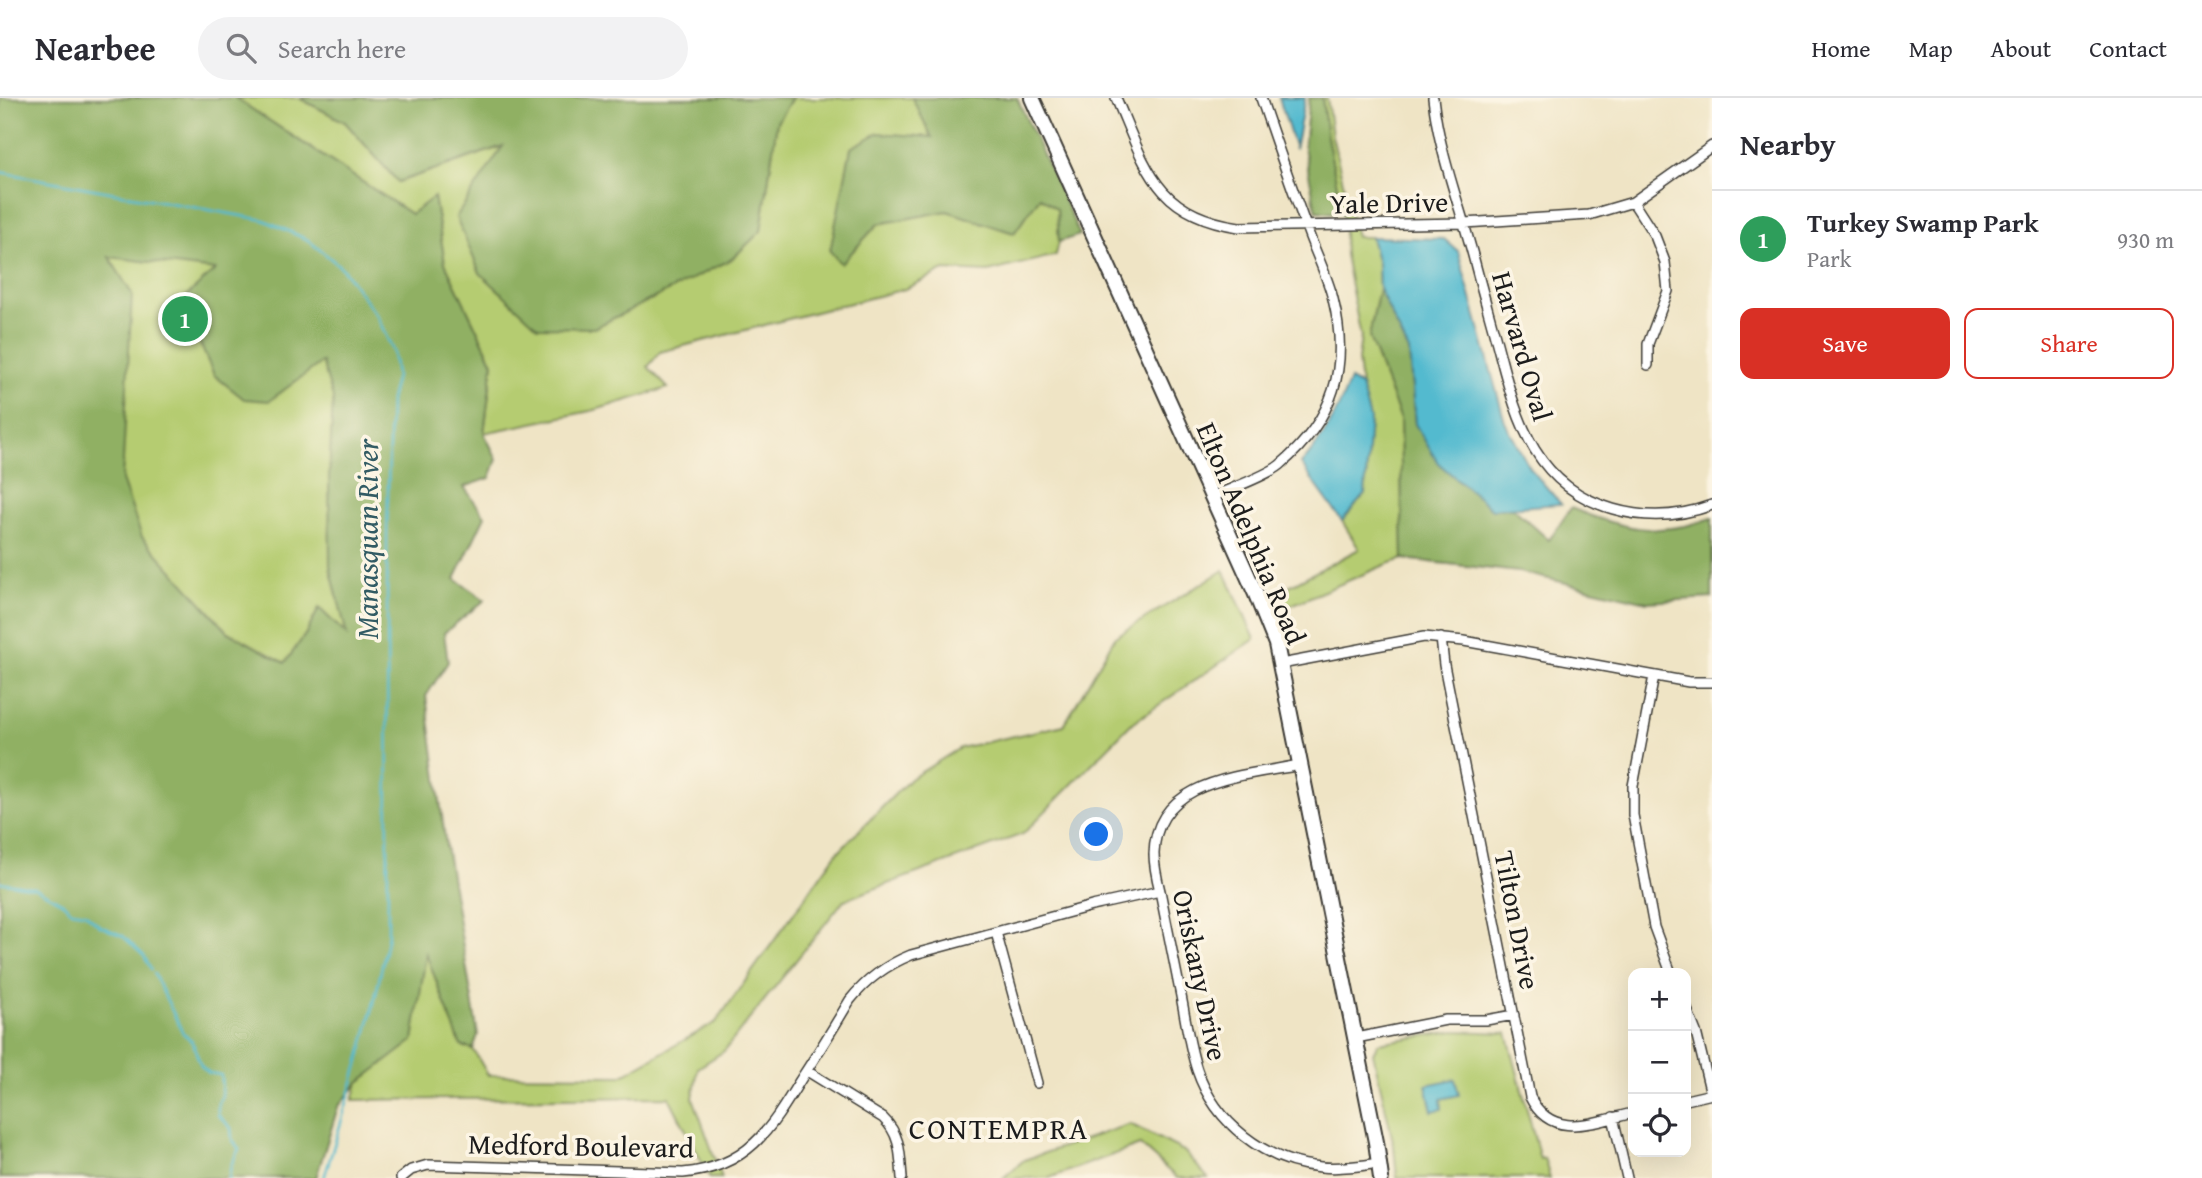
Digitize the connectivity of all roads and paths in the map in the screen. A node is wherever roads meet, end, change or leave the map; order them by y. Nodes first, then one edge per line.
1 (1032, 98) edge
2 (1116, 98) edge
3 (1261, 98) edge
4 (1433, 98) edge
5 (1712, 146) edge
6 (1633, 202) junction
7 (1465, 223) junction
8 (1306, 227) junction
9 (1648, 365) dead end
10 (1212, 497) junction
11 (1712, 505) edge
12 (1441, 638) junction
13 (1281, 664) junction
14 (1654, 676) junction
15 (1712, 682) edge
16 (1300, 765) junction
17 (1160, 891) junction
18 (996, 932) junction
19 (1669, 968) edge
20 (1514, 1015) junction
21 (1691, 1020) edge
22 (1356, 1038) junction
23 (807, 1071) junction
24 (1037, 1083) dead end
25 (1712, 1094) edge
26 (1691, 1099) edge
27 (1628, 1113) edge
28 (1613, 1117) junction
29 (1379, 1163) junction
30 (560, 1174) edge
31 (401, 1178) edge
32 (902, 1178) edge
33 (1381, 1178) edge
34 (1627, 1178) edge

1 - 10 main road, Elton Adelphia Road
2 - 8 street, Yale Drive
3 - 8 street
4 - 7 street, Harvard Oval
5 - 6 street, Yale Drive
6 - 7 street, Yale Drive
6 - 9 street
7 - 8 street, Yale Drive
7 - 11 street, Harvard Oval
8 - 10 street
10 - 13 main road, Elton Adelphia Road
12 - 13 street
12 - 14 street
12 - 20 street, Tilton Drive
13 - 16 main road, Elton Adelphia Road
14 - 15 street
14 - 19 street
16 - 17 street, Oriskany Drive
16 - 22 main road, Elton Adelphia Road
17 - 18 street, Medford Boulevard
17 - 29 street, Oriskany Drive
18 - 23 street, Medford Boulevard
18 - 24 street
20 - 22 street
20 - 28 street, Tilton Drive
21 - 25 street
22 - 29 main road, Elton Adelphia Road
23 - 30 street, Medford Boulevard
23 - 32 street
25 - 26 street
27 - 28 street, Tilton Drive
28 - 34 street
29 - 33 main road, Elton Adelphia Road
30 - 31 street, Medford Boulevard

